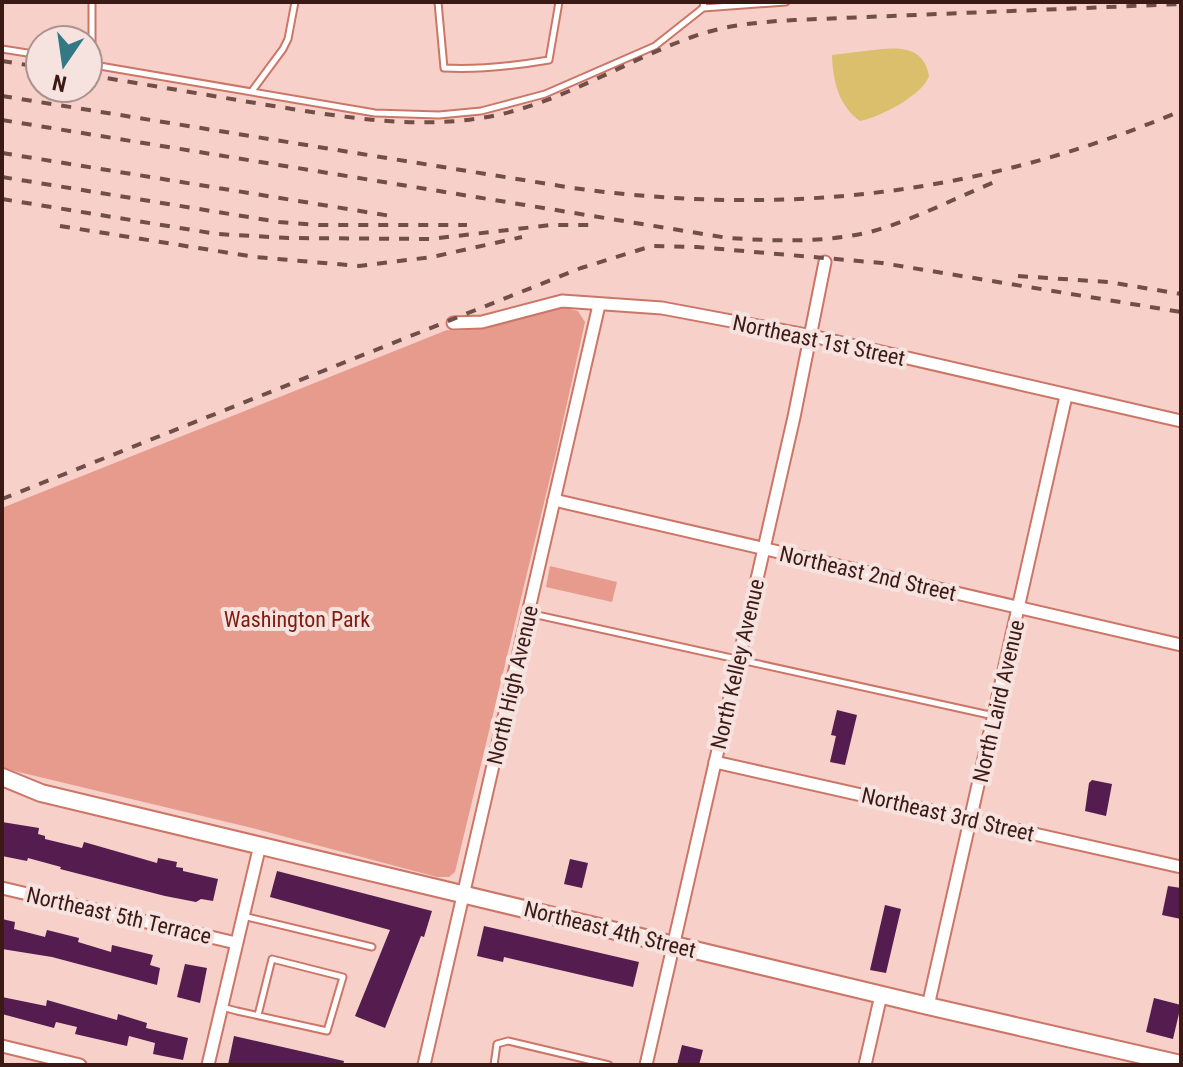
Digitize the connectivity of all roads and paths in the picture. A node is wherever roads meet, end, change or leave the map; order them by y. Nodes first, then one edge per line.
1 (92, 2) edge
2 (295, 2) edge
3 (438, 2) edge
4 (559, 2) edge
5 (786, 2) edge
6 (704, 5) edge
7 (91, 24) edge
8 (2, 49) edge
9 (24, 52) edge
10 (104, 66) edge
11 (252, 91) junction
12 (825, 262) dead end
13 (599, 305) junction
14 (453, 323) dead end
15 (812, 336) junction
16 (1066, 396) junction
17 (1181, 421) edge
18 (554, 500) junction
19 (764, 549) junction
20 (1019, 607) junction
21 (528, 613) junction
22 (1181, 645) edge
23 (739, 658) junction
24 (995, 716) junction
25 (715, 762) junction
26 (2, 777) edge
27 (2, 790) edge
28 (41, 793) junction
29 (972, 820) junction
30 (260, 845) junction
31 (1181, 867) edge
32 (2, 888) edge
33 (463, 894) junction
34 (243, 915) junction
35 (236, 943) junction
36 (673, 945) junction
37 (372, 947) dead end
38 (881, 995) junction
39 (928, 1006) junction
40 (221, 1007) junction
41 (258, 1015) junction
42 (2, 1046) edge
43 (1181, 1064) edge
44 (80, 1065) edge
45 (208, 1065) edge
46 (424, 1065) edge
47 (494, 1065) edge
48 (609, 1065) edge
49 (646, 1065) edge
50 (865, 1065) edge

1 - 7 lane
2 - 11 lane
3 - 4 lane
5 - 6 lane
6 - 11 lane
8 - 9 lane
10 - 11 lane
12 - 15 street, North Kelley Avenue
13 - 14 street, Northeast 1st Street
13 - 15 street, Northeast 1st Street
13 - 18 street, North High Avenue
15 - 16 street, Northeast 1st Street
15 - 19 street, North Kelley Avenue
16 - 17 street, Northeast 1st Street
16 - 20 street, North Laird Avenue
18 - 19 street, Northeast 2nd Street
18 - 21 street, North High Avenue
19 - 20 street, Northeast 2nd Street
19 - 23 street, North Kelley Avenue
20 - 22 street, Northeast 2nd Street
20 - 24 street, North Laird Avenue
21 - 23 lane
21 - 33 street, North High Avenue
23 - 24 lane
23 - 25 street, North Kelley Avenue
24 - 29 street, North Laird Avenue
25 - 29 street, Northeast 3rd Street
25 - 36 street, North Kelley Avenue
26 - 28 main road, Northeast 4th Street
27 - 28 main road, Northeast 4th Street
28 - 30 main road, Northeast 4th Street
29 - 31 street, Northeast 3rd Street
29 - 39 street, North Laird Avenue
30 - 33 main road, Northeast 4th Street
30 - 34 street
32 - 35 street, Northeast 5th Terrace
33 - 36 main road, Northeast 4th Street
33 - 46 street, North High Avenue
34 - 35 street
34 - 37 lane
35 - 40 street
36 - 38 main road, Northeast 4th Street
36 - 49 street, North Kelley Avenue
38 - 39 main road, Northeast 4th Street
38 - 50 street
39 - 43 main road, Northeast 4th Street
40 - 41 lane
40 - 45 street
41 - 41 lane
42 - 44 street
47 - 48 lane

